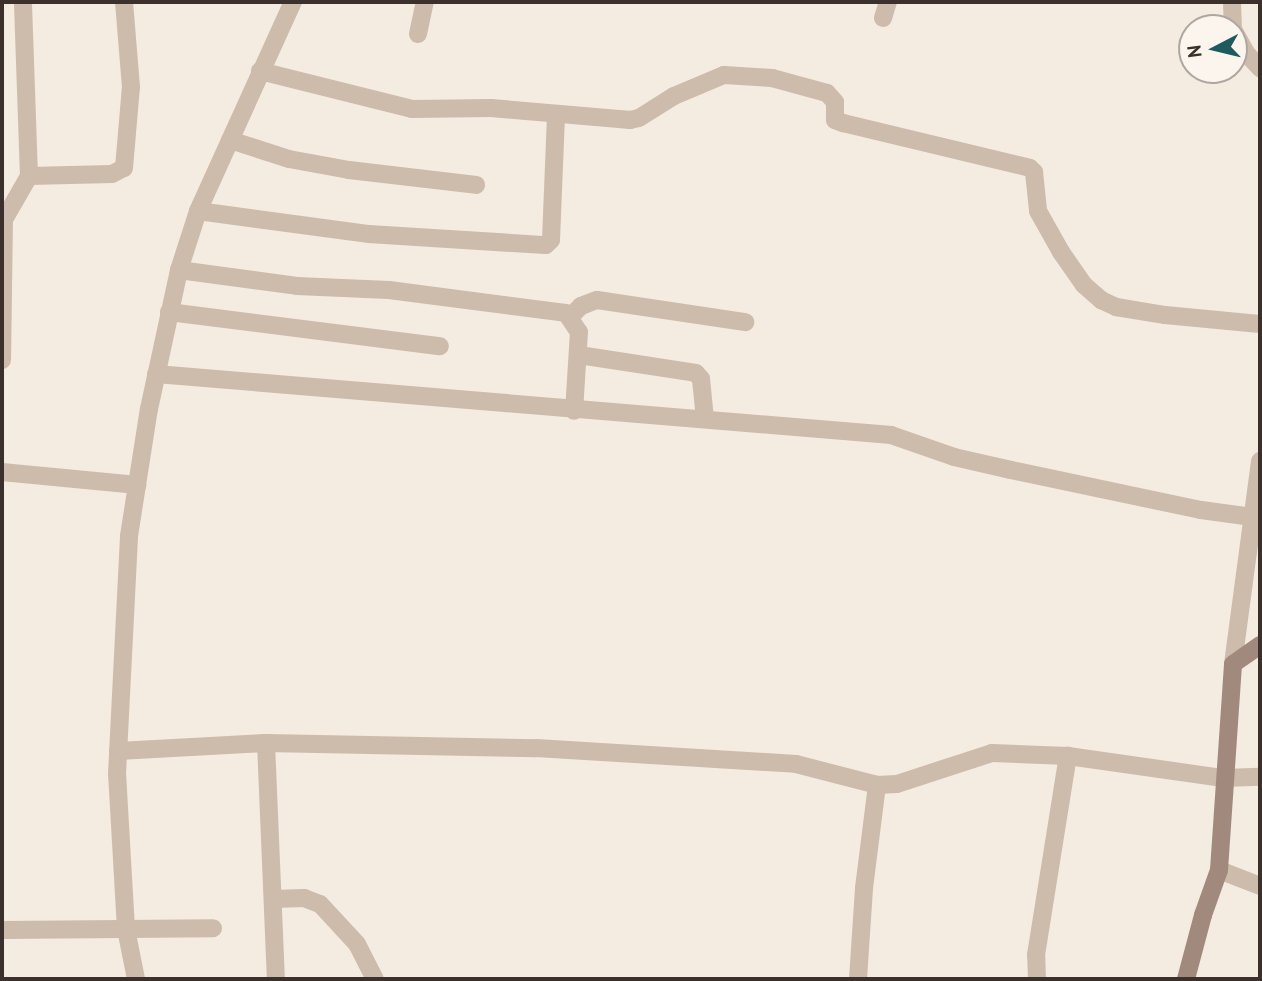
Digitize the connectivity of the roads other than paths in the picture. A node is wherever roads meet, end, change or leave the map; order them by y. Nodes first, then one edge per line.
1 (23, 2) edge
2 (124, 2) edge
3 (293, 2) edge
4 (425, 2) edge
5 (418, 34) dead end
6 (1248, 55) edge
7 (1260, 68) edge
8 (260, 71) junction
9 (556, 115) junction
10 (230, 140) junction
11 (29, 176) junction
12 (476, 185) dead end
13 (198, 211) junction
14 (3, 223) edge
15 (179, 270) junction
16 (2, 306) edge
17 (169, 312) junction
18 (571, 316) junction
19 (745, 322) dead end
20 (1260, 324) edge
21 (440, 346) dead end
22 (579, 355) junction
23 (2, 359) edge
24 (156, 374) junction
25 (574, 411) junction
26 (705, 419) junction
27 (1260, 461) edge
28 (2, 472) edge
29 (137, 485) junction
30 (1253, 517) junction
31 (1260, 645) edge
32 (1233, 664) junction
33 (266, 743) junction
34 (118, 751) junction
35 (1068, 756) junction
36 (1247, 779) edge
37 (877, 785) junction
38 (1219, 870) junction
39 (1260, 886) edge
40 (274, 899) junction
41 (213, 928) dead end
42 (126, 929) junction
43 (2, 930) edge
44 (136, 979) edge
45 (276, 979) edge
46 (375, 979) edge
47 (858, 979) edge
48 (1037, 979) edge
49 (1186, 979) edge

1 - 11 street
2 - 11 street
3 - 8 street
4 - 5 street
6 - 7 street
8 - 9 street
8 - 10 street
9 - 13 street
9 - 20 street
10 - 12 street
10 - 13 street
11 - 14 street
13 - 15 street
14 - 16 street
15 - 17 street
15 - 18 street
16 - 23 street
17 - 21 street
17 - 24 street
18 - 19 street
18 - 22 street
22 - 25 street
22 - 26 street
24 - 25 street
24 - 29 street
25 - 26 street
26 - 30 street
27 - 30 street
28 - 29 street
29 - 34 street
30 - 32 street
31 - 32 street
32 - 36 street
33 - 34 street
33 - 37 street
33 - 40 street
34 - 42 street
35 - 36 street
35 - 37 street
35 - 48 street
36 - 38 street
37 - 47 street
38 - 39 street
38 - 49 street
40 - 45 street
40 - 46 street
41 - 42 street
42 - 43 street
42 - 44 street

